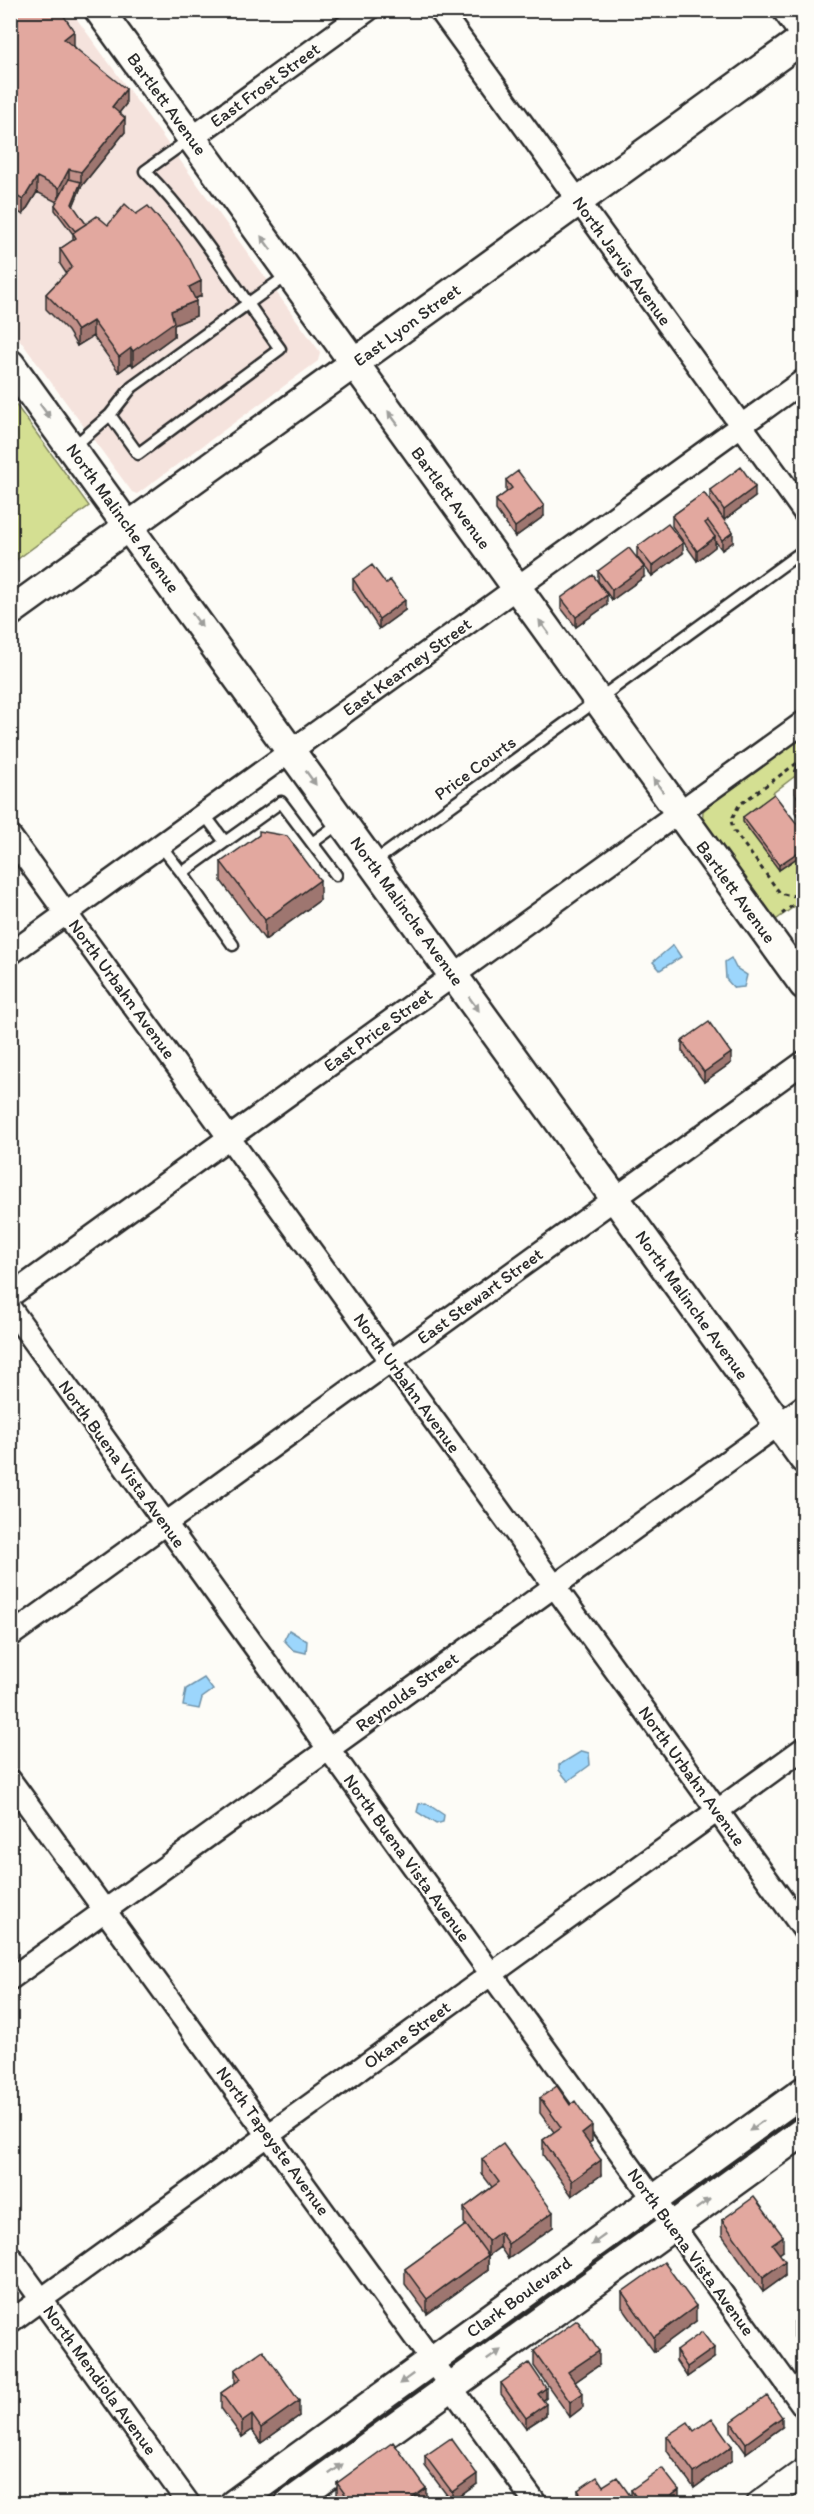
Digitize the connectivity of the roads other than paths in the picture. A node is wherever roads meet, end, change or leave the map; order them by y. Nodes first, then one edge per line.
1 (99, 10) edge
2 (368, 10) edge
3 (440, 10) edge
4 (783, 10) edge
5 (803, 38) edge
6 (192, 138) junction
7 (578, 201) junction
8 (289, 274) junction
9 (247, 304) junction
10 (10, 364) edge
11 (353, 364) junction
12 (804, 381) edge
13 (110, 415) junction
14 (741, 426) junction
15 (72, 448) junction
16 (804, 512) edge
17 (129, 526) junction
18 (804, 550) edge
19 (516, 588) junction
20 (10, 612) edge
21 (597, 700) junction
22 (804, 722) edge
23 (292, 751) junction
24 (679, 813) junction
25 (204, 814) junction
26 (342, 821) junction
27 (10, 836) edge
28 (225, 842) junction
29 (312, 843) junction
30 (161, 846) junction
31 (373, 863) junction
32 (182, 873) junction
33 (336, 875) dead end
34 (67, 913) junction
35 (233, 945) dead end
36 (10, 954) edge
37 (454, 975) junction
38 (804, 985) edge
39 (804, 1062) edge
40 (229, 1137) junction
41 (615, 1198) junction
42 (10, 1296) edge
43 (10, 1308) edge
44 (391, 1361) junction
45 (804, 1406) edge
46 (778, 1424) junction
47 (804, 1459) edge
48 (166, 1524) junction
49 (554, 1586) junction
50 (10, 1636) edge
51 (804, 1748) edge
52 (328, 1749) junction
53 (10, 1779) edge
54 (717, 1811) junction
55 (105, 1910) junction
56 (804, 1930) edge
57 (491, 1974) junction
58 (10, 1979) edge
59 (804, 2091) edge
60 (804, 2131) edge
61 (269, 2135) junction
62 (653, 2200) junction
63 (672, 2226) junction
64 (10, 2256) edge
65 (42, 2299) junction
66 (10, 2322) edge
67 (432, 2360) junction
68 (451, 2386) junction
69 (804, 2407) edge
70 (804, 2472) edge
71 (189, 2504) edge
72 (234, 2504) edge
73 (289, 2504) edge
74 (536, 2504) edge
75 (760, 2504) edge

1 - 6 main road, Bartlett Avenue
2 - 6 street, East Frost Street
3 - 7 street, North Jarvis Avenue
4 - 5 street
5 - 7 main road, East Lyon Street
8 -> 6 main road, Bartlett Avenue
6 - 9 lane
7 - 11 main road, East Lyon Street
7 - 14 street, North Jarvis Avenue
8 - 9 lane
8 - 11 main road, Bartlett Avenue
9 - 13 lane
9 - 13 lane
10 -> 15 main road, North Malinche Avenue
11 - 17 main road, East Lyon Street
19 -> 11 main road, Bartlett Avenue
12 - 14 street, East Kearney Street
13 - 15 lane
14 - 16 street, North Jarvis Avenue
14 - 19 street, East Kearney Street
15 - 17 main road, North Malinche Avenue
17 - 20 main road, East Lyon Street
17 -> 23 main road, North Malinche Avenue
18 - 21 lane, Price Courts
21 -> 19 main road, Bartlett Avenue
19 - 23 street, East Kearney Street
24 -> 21 main road, Bartlett Avenue
21 - 31 lane, Price Courts
22 - 24 street, East Price Street
23 - 25 street, East Kearney Street
23 -> 26 main road, North Malinche Avenue
24 - 37 street, East Price Street
24 - 38 main road, Bartlett Avenue
25 - 28 lane
25 - 30 street, East Kearney Street
26 - 29 lane
26 - 31 main road, North Malinche Avenue
27 - 34 street, North Urbahn Avenue
28 - 29 lane
28 - 32 lane
29 - 33 lane
30 - 32 lane
30 - 34 street, East Kearney Street
31 - 37 main road, North Malinche Avenue
32 - 35 lane
34 - 36 street, East Kearney Street
34 - 40 street, North Urbahn Avenue
37 - 40 street, East Price Street
37 -> 41 main road, North Malinche Avenue
39 - 41 street, East Stewart Street
40 - 42 street, East Price Street
40 - 44 street, North Urbahn Avenue
41 - 44 street, East Stewart Street
41 - 46 main road, North Malinche Avenue
43 - 48 street, North Buena Vista Avenue
44 - 48 street, East Stewart Street
44 - 49 street, North Urbahn Avenue
45 - 46 street, Reynolds Street
46 - 47 main road, North Malinche Avenue
46 - 49 street, Reynolds Street
48 - 50 street, East Stewart Street
48 - 52 street, North Buena Vista Avenue
49 - 52 street, Reynolds Street
49 - 54 street, North Urbahn Avenue
51 - 54 street, Okane Street
52 - 55 street, Reynolds Street
52 - 57 street, North Buena Vista Avenue
53 - 55 street, North Tapeyste Avenue
54 - 56 street, North Urbahn Avenue
54 - 57 street, Okane Street
55 - 58 street, Reynolds Street
55 - 61 street, North Tapeyste Avenue
57 - 61 street, Okane Street
57 - 62 street, North Buena Vista Avenue
59 -> 62 main road, Clark Boulevard
63 -> 60 main road, Clark Boulevard
61 - 65 street, Okane Street
61 - 67 street, North Tapeyste Avenue
62 - 63 street, North Buena Vista Avenue
62 -> 67 main road, Clark Boulevard
68 -> 63 main road, Clark Boulevard
63 - 69 street, North Buena Vista Avenue
64 - 65 street, North Mendiola Avenue
65 - 66 street, Okane Street
65 - 71 street, North Mendiola Avenue
67 - 68 street, North Tapeyste Avenue
67 -> 72 main road, Clark Boulevard
73 -> 68 main road, Clark Boulevard
68 - 74 street, North Tapeyste Avenue
70 - 75 street

